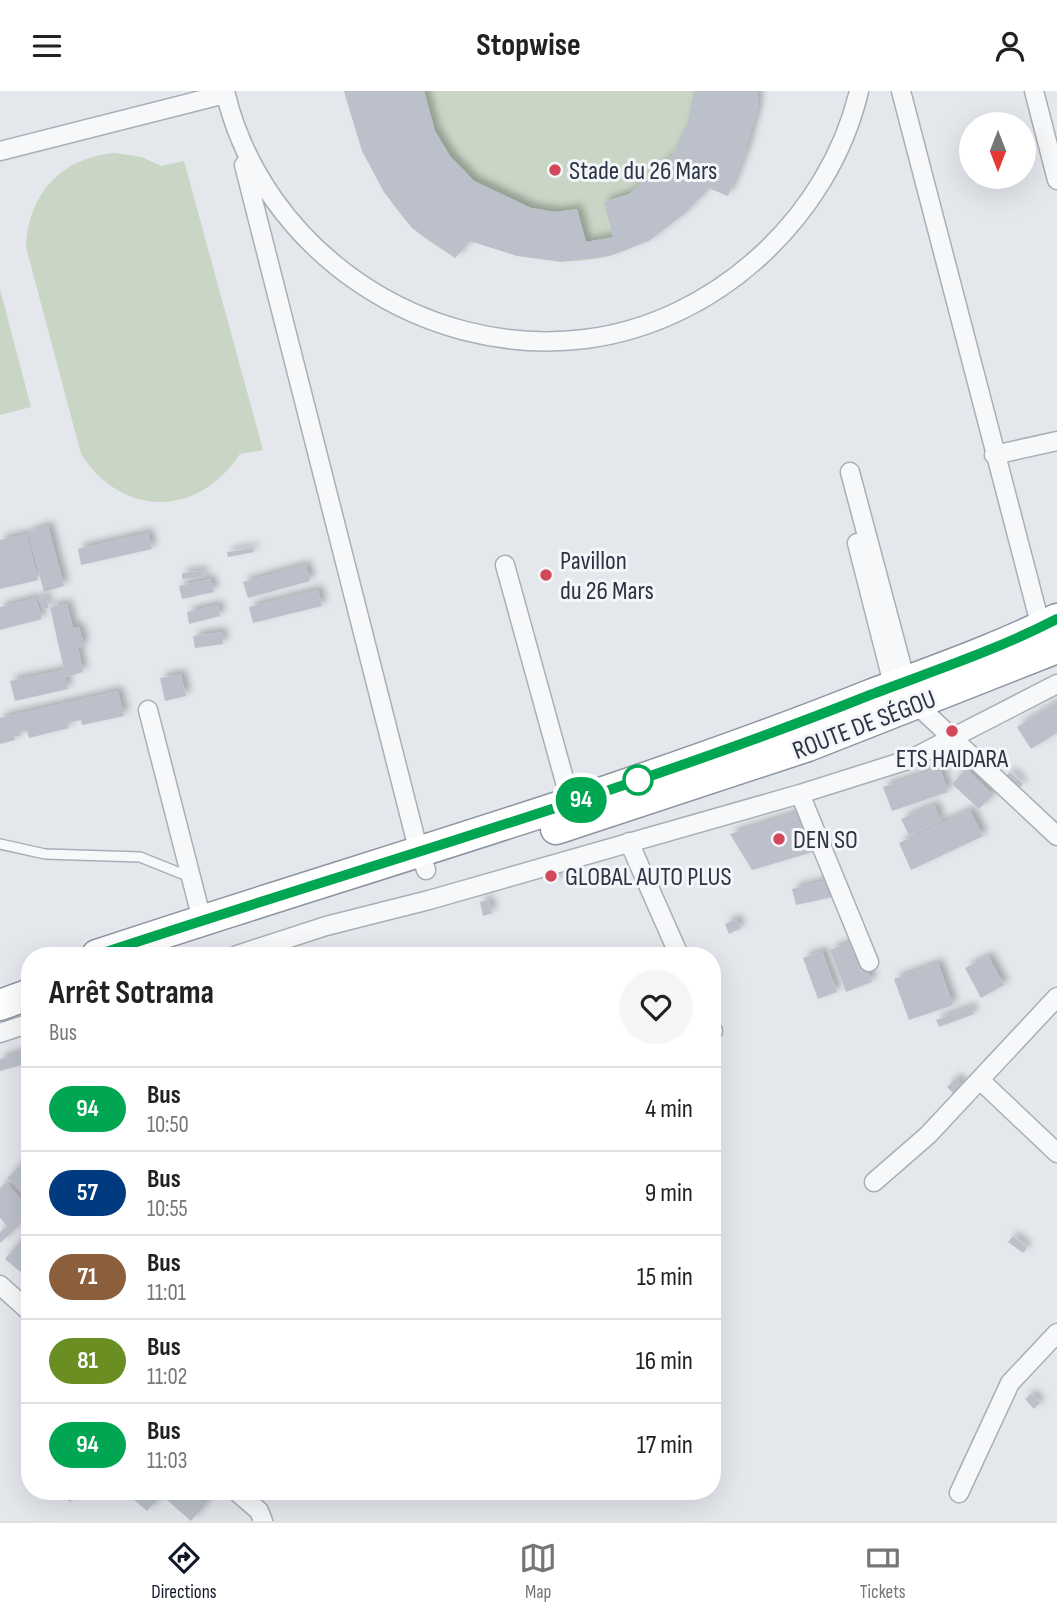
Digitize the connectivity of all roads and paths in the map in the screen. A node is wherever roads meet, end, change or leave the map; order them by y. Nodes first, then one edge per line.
1 (859, 91) edge
2 (901, 91) edge
3 (1034, 91) edge
4 (225, 92) edge
5 (232, 115) junction
6 (0, 151) edge
7 (1057, 180) edge
8 (1057, 441) edge
9 (994, 455) junction
10 (845, 474) dead end
11 (500, 566) dead end
12 (1051, 636) edge
13 (1057, 684) edge
14 (904, 695) junction
15 (148, 710) dead end
16 (952, 739) junction
17 (800, 795) junction
18 (568, 815) junction
19 (1057, 836) edge
20 (629, 842) junction
21 (0, 844) edge
22 (423, 861) junction
23 (191, 877) junction
24 (202, 920) junction
25 (121, 947) edge
26 (171, 947) edge
27 (262, 947) edge
28 (675, 947) edge
29 (869, 962) dead end
30 (21, 981) edge
31 (0, 988) edge
32 (21, 997) edge
33 (1057, 997) edge
34 (0, 1005) edge
35 (21, 1026) edge
36 (0, 1033) edge
37 (980, 1080) junction
38 (1057, 1153) edge
39 (874, 1182) dead end
40 (0, 1285) edge
41 (21, 1304) edge
42 (1054, 1343) edge
43 (959, 1493) dead end
44 (246, 1500) edge
45 (263, 1521) edge

1 - 5 street
2 - 9 street
3 - 7 street
4 - 5 street
4 - 6 street
5 - 22 street
8 - 9 street
9 - 12 street
10 - 14 street
11 - 18 street
12 - 14 highway, ROUTE DE SÉGOU
13 - 16 street
14 - 16 street
14 - 18 highway, ROUTE DE SÉGOU
15 - 23 street
16 - 17 street
16 - 19 street
17 - 20 street
17 - 29 street
18 - 22 highway, ROUTE DE SÉGOU
20 - 27 street
20 - 28 street
21 - 23 lane
22 - 24 highway, ROUTE DE SÉGOU
22 - 26 highway, ROUTE DE SÉGOU
23 - 24 street
24 - 25 highway, ROUTE DE SÉGOU
30 - 31 highway
32 - 34 highway
33 - 37 street
35 - 36 street
37 - 38 street
37 - 39 street
40 - 41 street
42 - 43 street
44 - 45 street

